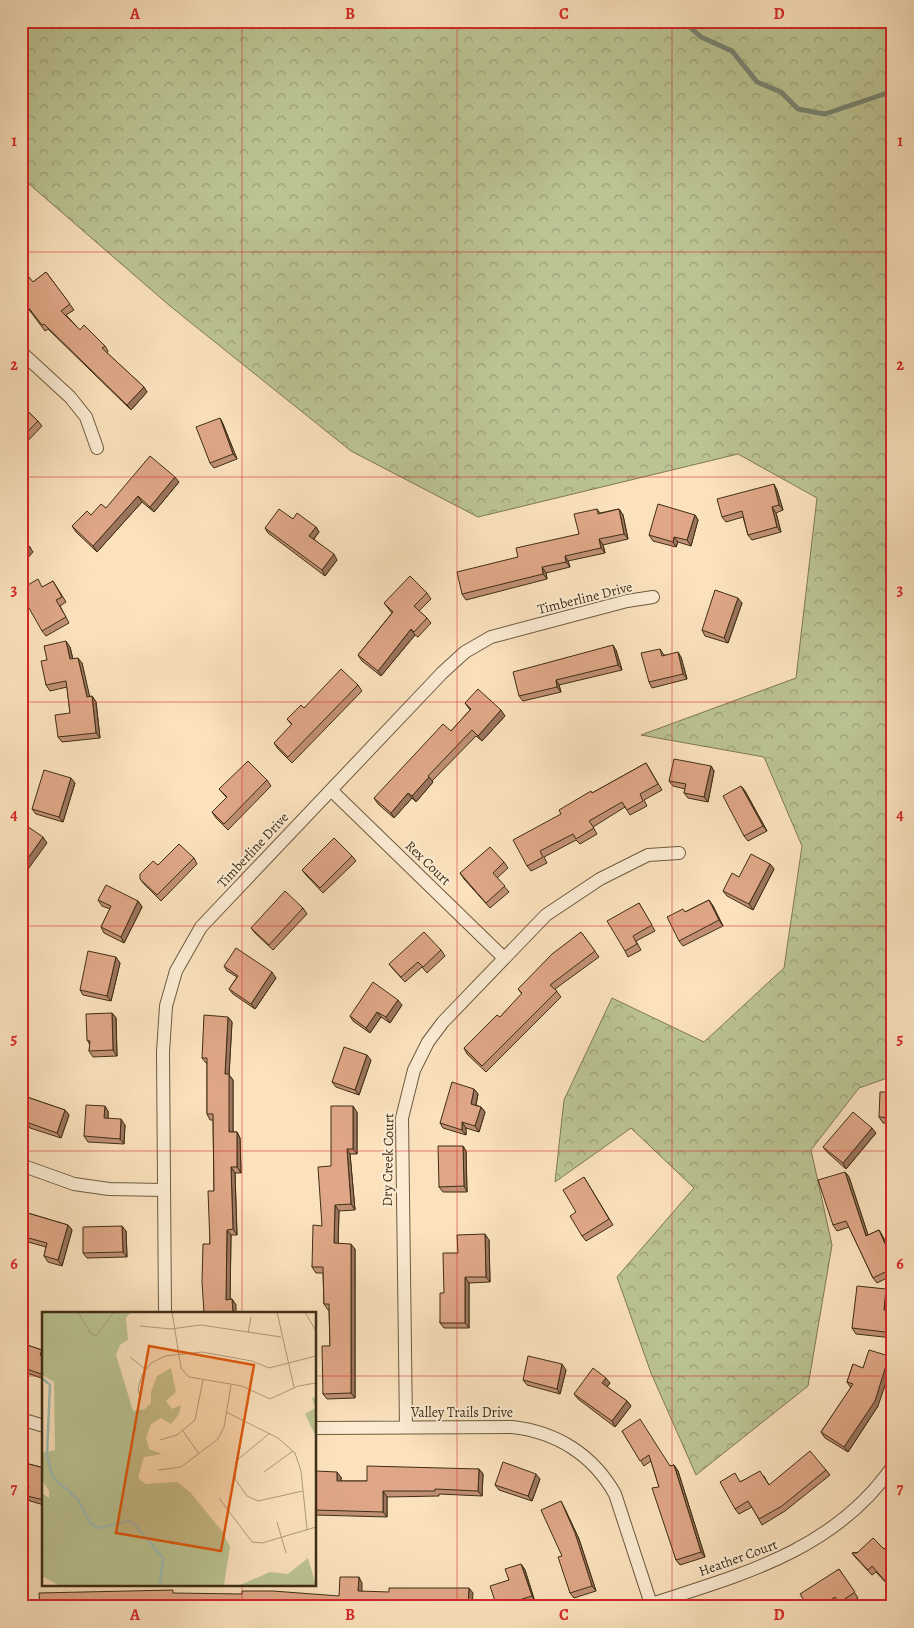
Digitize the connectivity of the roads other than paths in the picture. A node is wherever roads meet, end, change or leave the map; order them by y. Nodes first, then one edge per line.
1 (21, 352) edge
2 (97, 448) dead end
3 (653, 597) dead end
4 (331, 790) junction
5 (679, 853) dead end
6 (504, 958) junction
7 (21, 1165) edge
8 (164, 1190) junction
9 (166, 1312) edge
10 (21, 1419) edge
11 (42, 1425) edge
12 (316, 1428) edge
13 (406, 1428) junction
14 (893, 1466) edge
15 (649, 1606) edge

1 - 2 street
3 - 4 street, Timberline Drive
4 - 6 street, Rex Court
4 - 8 street, Timberline Drive
5 - 6 street, Dry Creek Court
6 - 13 street, Dry Creek Court
7 - 8 street
8 - 9 street, Timberline Drive
10 - 11 street
12 - 13 street, Valley Trails Drive
13 - 15 street, Valley Trails Drive
14 - 15 street, Heather Court

